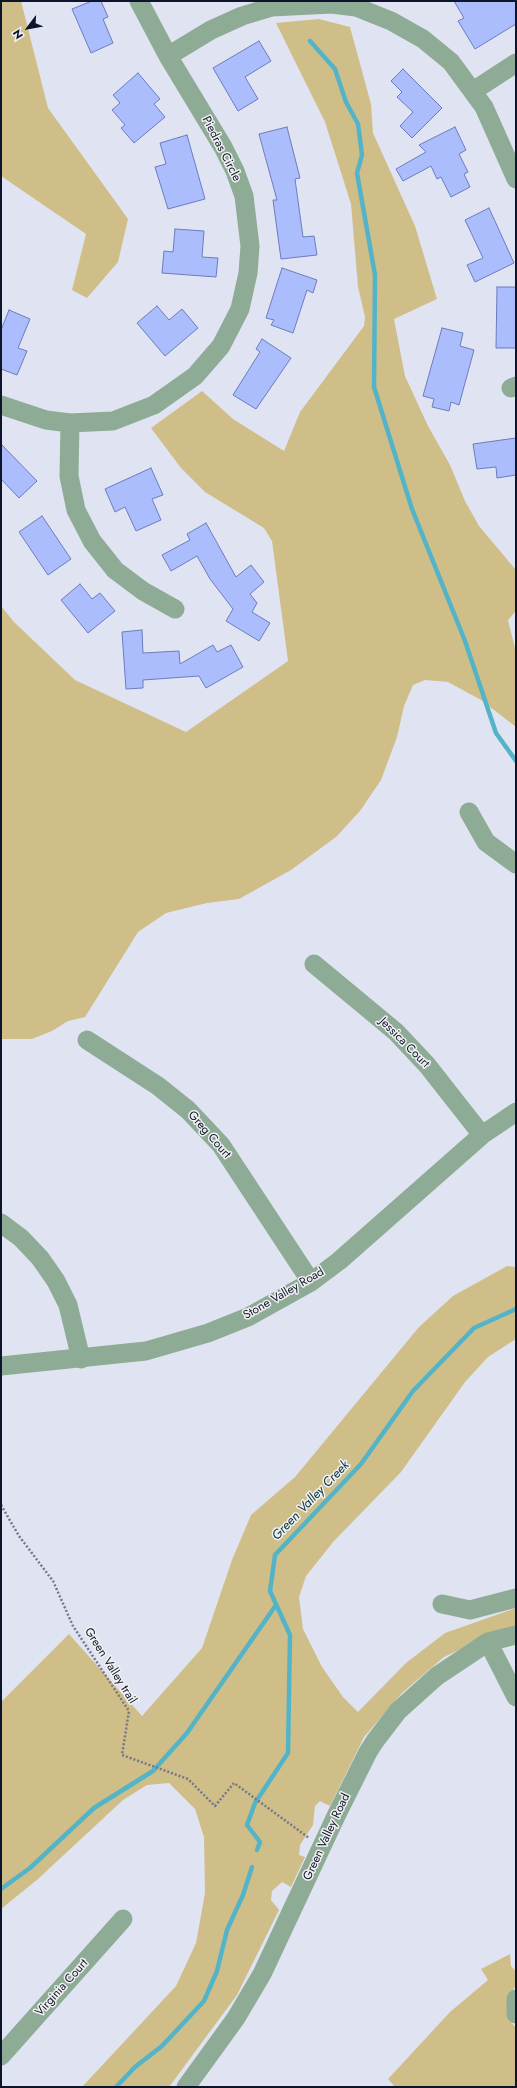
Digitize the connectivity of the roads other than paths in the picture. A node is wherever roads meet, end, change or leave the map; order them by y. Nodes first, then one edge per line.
1 (139, 1) edge
2 (357, 4) edge
3 (168, 56) junction
4 (516, 63) edge
5 (473, 90) junction
6 (516, 179) edge
7 (1, 404) edge
8 (70, 424) junction
9 (176, 609) dead end
10 (470, 812) dead end
11 (516, 864) edge
12 (314, 964) dead end
13 (88, 1040) dead end
14 (516, 1112) edge
15 (482, 1135) junction
16 (1, 1223) edge
17 (310, 1282) junction
18 (81, 1359) junction
19 (1, 1366) edge
20 (516, 1598) edge
21 (442, 1604) dead end
22 (516, 1635) edge
23 (488, 1642) junction
24 (516, 1697) edge
25 (123, 1919) dead end
26 (516, 1999) edge
27 (516, 2014) edge
28 (1, 2056) edge
29 (186, 2087) edge

1 - 3 street, Piedras Circle
2 - 3 street
2 - 5 street
3 - 8 street, Piedras Circle
4 - 5 street
5 - 6 street
7 - 8 street, Piedras Circle
8 - 9 street
10 - 11 street
12 - 15 street, Jessica Court
13 - 17 street, Greg Court
14 - 15 street, Stone Valley Road
15 - 17 street, Stone Valley Road
16 - 18 street
17 - 18 street, Stone Valley Road
18 - 19 street, Stone Valley Road
20 - 21 street
22 - 23 street, Green Valley Road
23 - 24 street
23 - 29 street, Green Valley Road
25 - 28 street, Virginia Court
26 - 27 street

